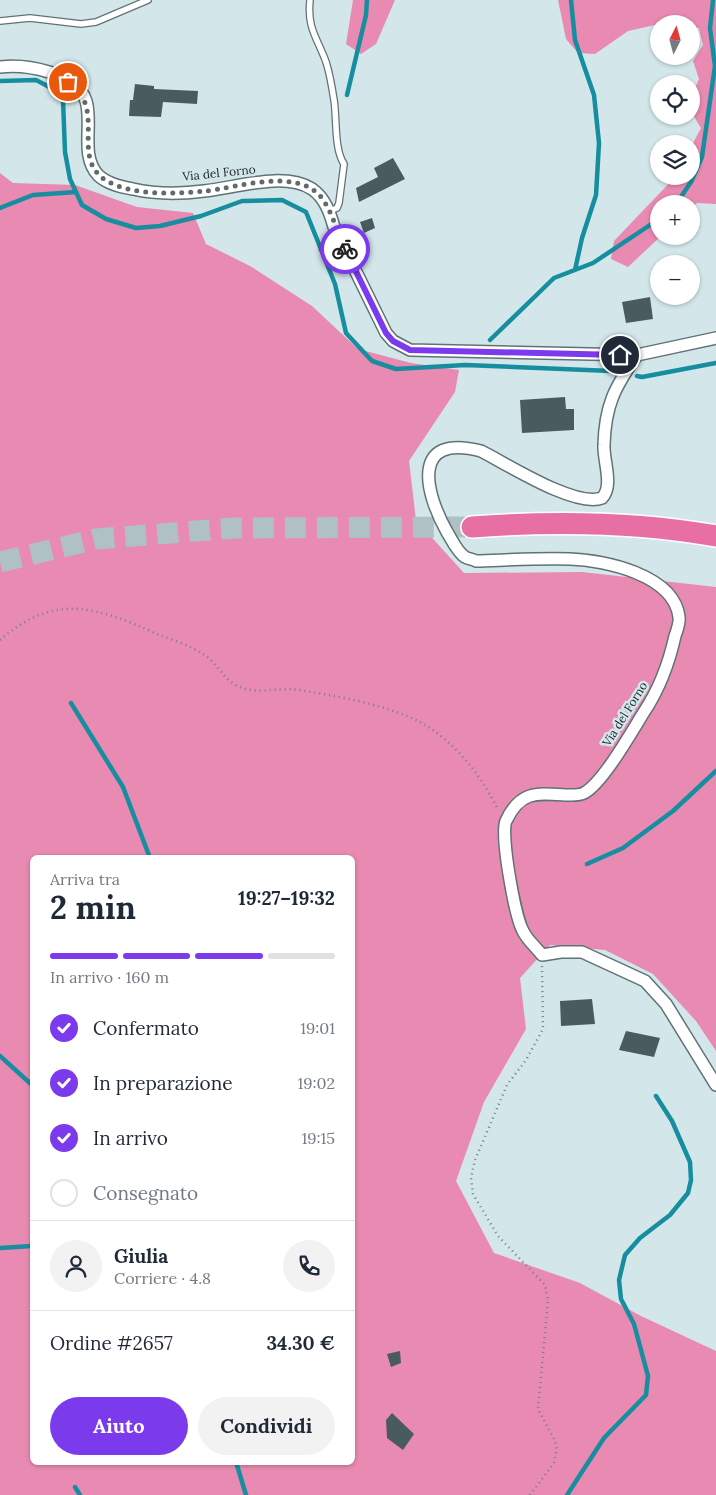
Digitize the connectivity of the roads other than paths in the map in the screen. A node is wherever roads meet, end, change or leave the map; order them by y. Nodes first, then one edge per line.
1 (148, 0) edge
2 (310, 0) edge
3 (0, 21) edge
4 (0, 68) edge
5 (330, 211) junction
6 (716, 338) edge
7 (637, 355) junction
8 (472, 527) tunnel mouth
9 (716, 536) edge
10 (716, 1085) edge

1 - 3 lane
2 - 5 lane
4 - 5 street, Via del Forno
5 - 7 street, Via del Forno
6 - 7 street, Via del Forno
7 - 10 street, Via del Forno
8 - 9 highway

